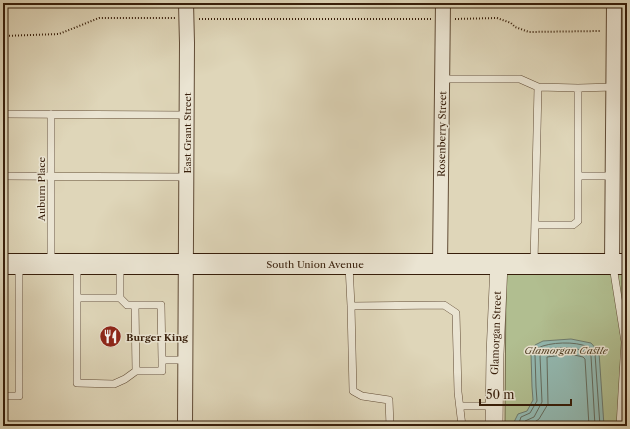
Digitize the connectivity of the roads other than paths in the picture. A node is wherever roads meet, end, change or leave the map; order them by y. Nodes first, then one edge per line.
1 (186, 3) edge
2 (443, 3) edge
3 (614, 3) edge
4 (443, 79) junction
5 (538, 87) junction
6 (614, 87) junction
7 (578, 88) junction
8 (3, 114) edge
9 (51, 114) junction
10 (187, 115) junction
11 (3, 176) edge
12 (578, 176) junction
13 (613, 176) junction
14 (51, 177) junction
15 (187, 177) junction
16 (535, 225) junction
17 (51, 263) junction
18 (77, 263) junction
19 (11, 264) edge
20 (120, 264) junction
21 (186, 264) junction
22 (349, 264) junction
23 (440, 264) junction
24 (499, 264) junction
25 (534, 264) junction
26 (620, 264) edge
27 (77, 298) junction
28 (120, 298) junction
29 (135, 305) junction
30 (351, 306) junction
31 (162, 360) junction
32 (185, 360) junction
33 (136, 371) junction
34 (3, 396) edge
35 (460, 406) junction
36 (494, 406) junction
37 (185, 426) edge
38 (390, 426) edge
39 (462, 426) edge
40 (494, 426) edge
41 (620, 426) edge

1 - 10 street, East Grant Street
2 - 4 street, Rosenberry Street
3 - 6 street
4 - 5 lane
4 - 23 street, Rosenberry Street
5 - 7 lane
5 - 16 lane
6 - 7 lane
6 - 13 street
7 - 12 lane
8 - 9 lane
9 - 10 lane
9 - 14 lane, Auburn Place
10 - 15 street, East Grant Street
11 - 14 lane
12 - 13 lane
12 - 16 lane
13 - 26 street
14 - 15 lane
14 - 17 lane, Auburn Place
15 - 21 street, East Grant Street
16 - 25 lane
17 - 18 main road, South Union Avenue
17 - 19 main road, South Union Avenue
18 - 20 main road, South Union Avenue
18 - 27 lane
19 - 34 lane
20 - 21 main road, South Union Avenue
20 - 28 lane
21 - 22 main road, South Union Avenue
21 - 32 street, East Grant Street
22 - 23 main road, South Union Avenue
22 - 30 lane
23 - 24 main road, South Union Avenue
24 - 25 main road, South Union Avenue
24 - 36 street, Glamorgan Street
25 - 26 main road, South Union Avenue
26 - 41 lane
27 - 28 lane
27 - 33 lane
28 - 29 lane
29 - 31 lane
29 - 33 lane
30 - 35 lane
30 - 38 lane
31 - 32 lane
31 - 33 lane
32 - 37 street, East Grant Street
35 - 36 lane
35 - 39 lane
36 - 40 street, Glamorgan Street

